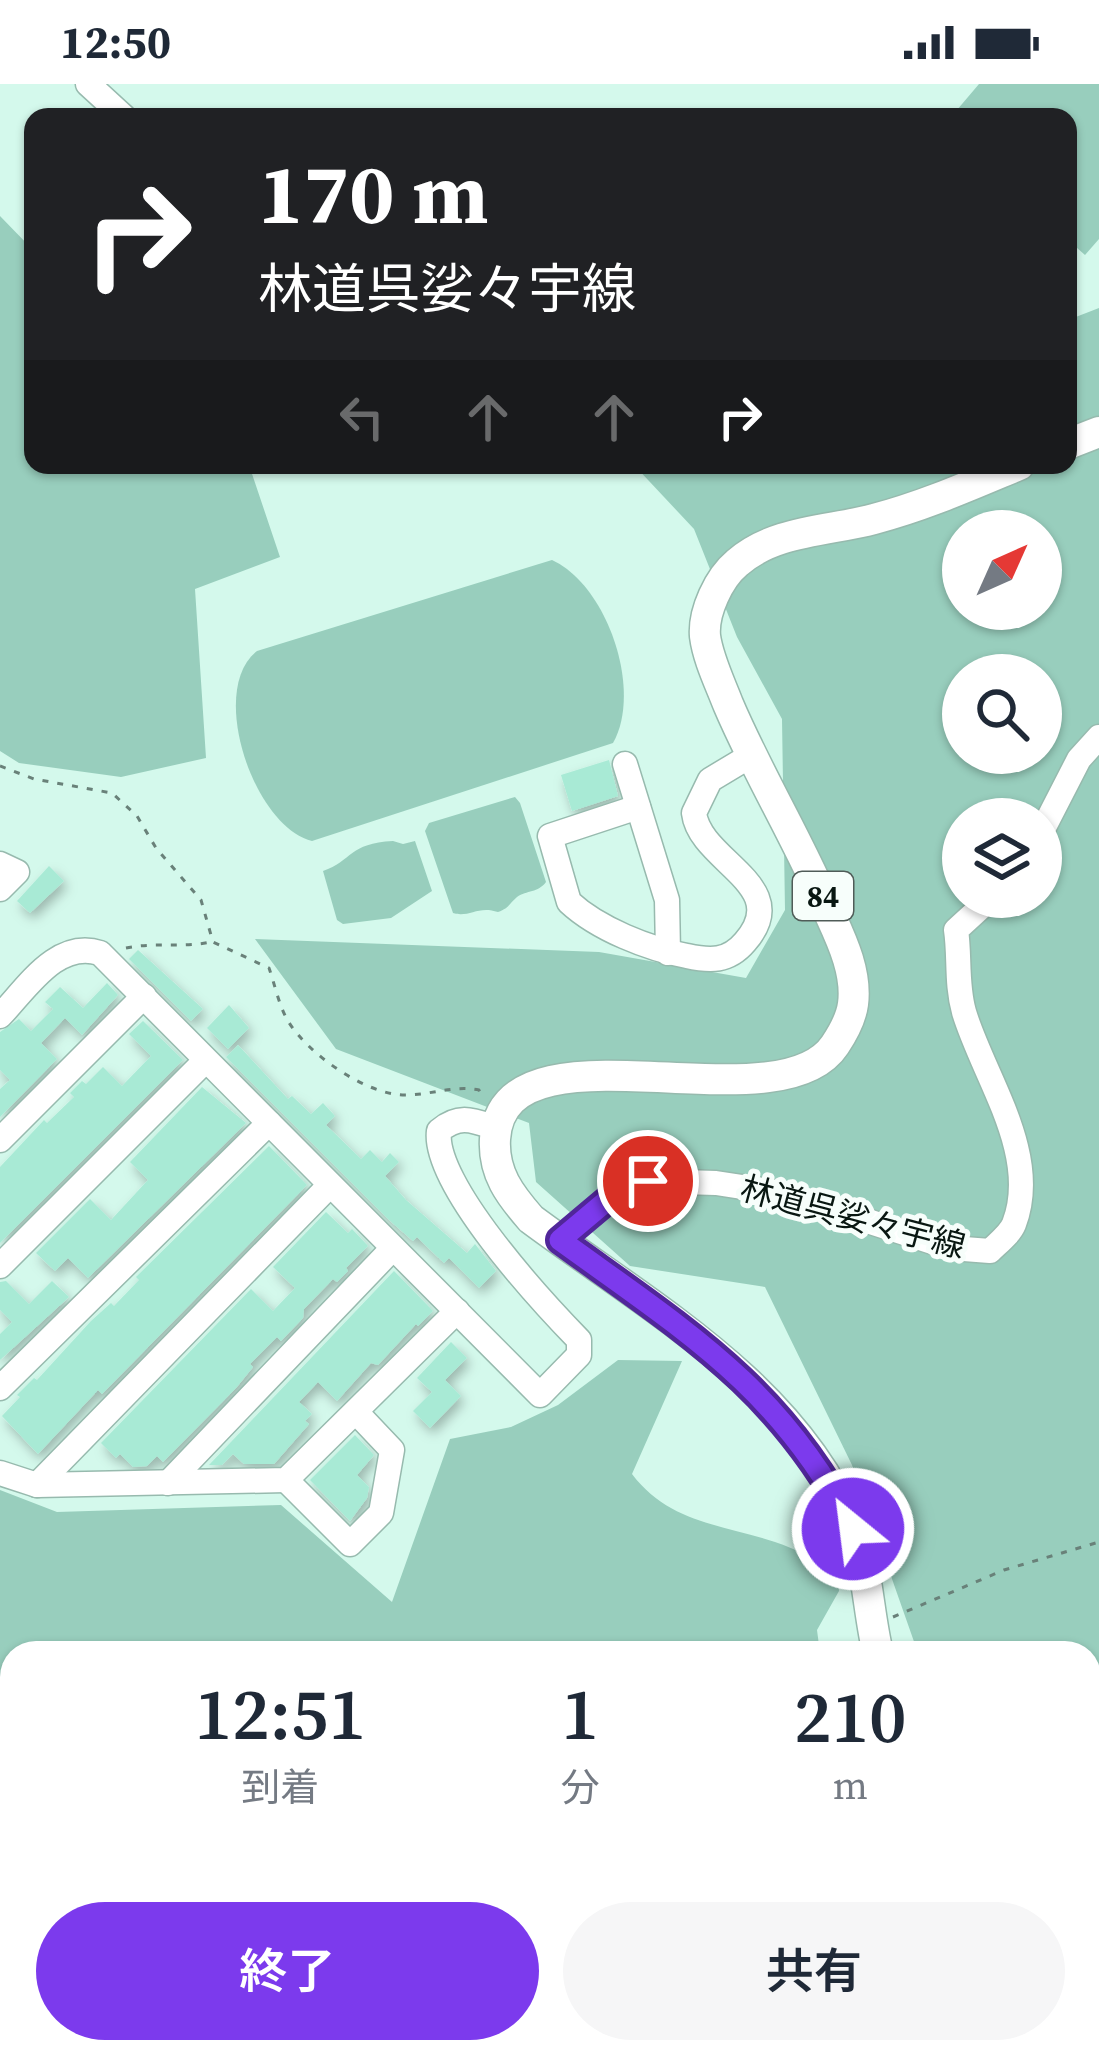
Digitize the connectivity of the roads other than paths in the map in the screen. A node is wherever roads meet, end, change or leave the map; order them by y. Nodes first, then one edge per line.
1 (88, 84) edge
2 (114, 108) edge
3 (997, 474) edge
4 (1099, 737) edge
5 (750, 756) junction
6 (625, 764) dead end
7 (1059, 798) edge
8 (638, 807) junction
9 (0, 864) edge
10 (0, 890) edge
11 (969, 918) edge
12 (668, 952) junction
13 (144, 996) junction
14 (0, 1016) edge
15 (205, 1060) junction
16 (268, 1123) junction
17 (496, 1128) junction
18 (0, 1140) edge
19 (330, 1185) junction
20 (560, 1240) junction
21 (393, 1248) junction
22 (0, 1266) edge
23 (457, 1311) junction
24 (0, 1388) edge
25 (356, 1412) junction
26 (0, 1473) edge
27 (286, 1480) junction
28 (168, 1483) junction
29 (37, 1486) junction
30 (876, 1641) edge

1 - 2 street
3 - 5 main road, 84
4 - 7 street
5 - 12 street
5 - 17 main road, 84
6 - 8 street
8 - 12 street
8 - 12 street
9 - 10 street
11 - 20 street, 林道呉娑々宇線
13 - 14 street
13 - 15 street
13 - 18 street
15 - 16 street
15 - 22 street
16 - 19 street
16 - 24 street
17 - 20 main road
17 - 23 street
19 - 21 street
19 - 29 street
20 - 30 main road
21 - 23 street
21 - 28 street
23 - 25 street
25 - 27 street
25 - 27 street
26 - 29 street
27 - 28 street
28 - 29 street

